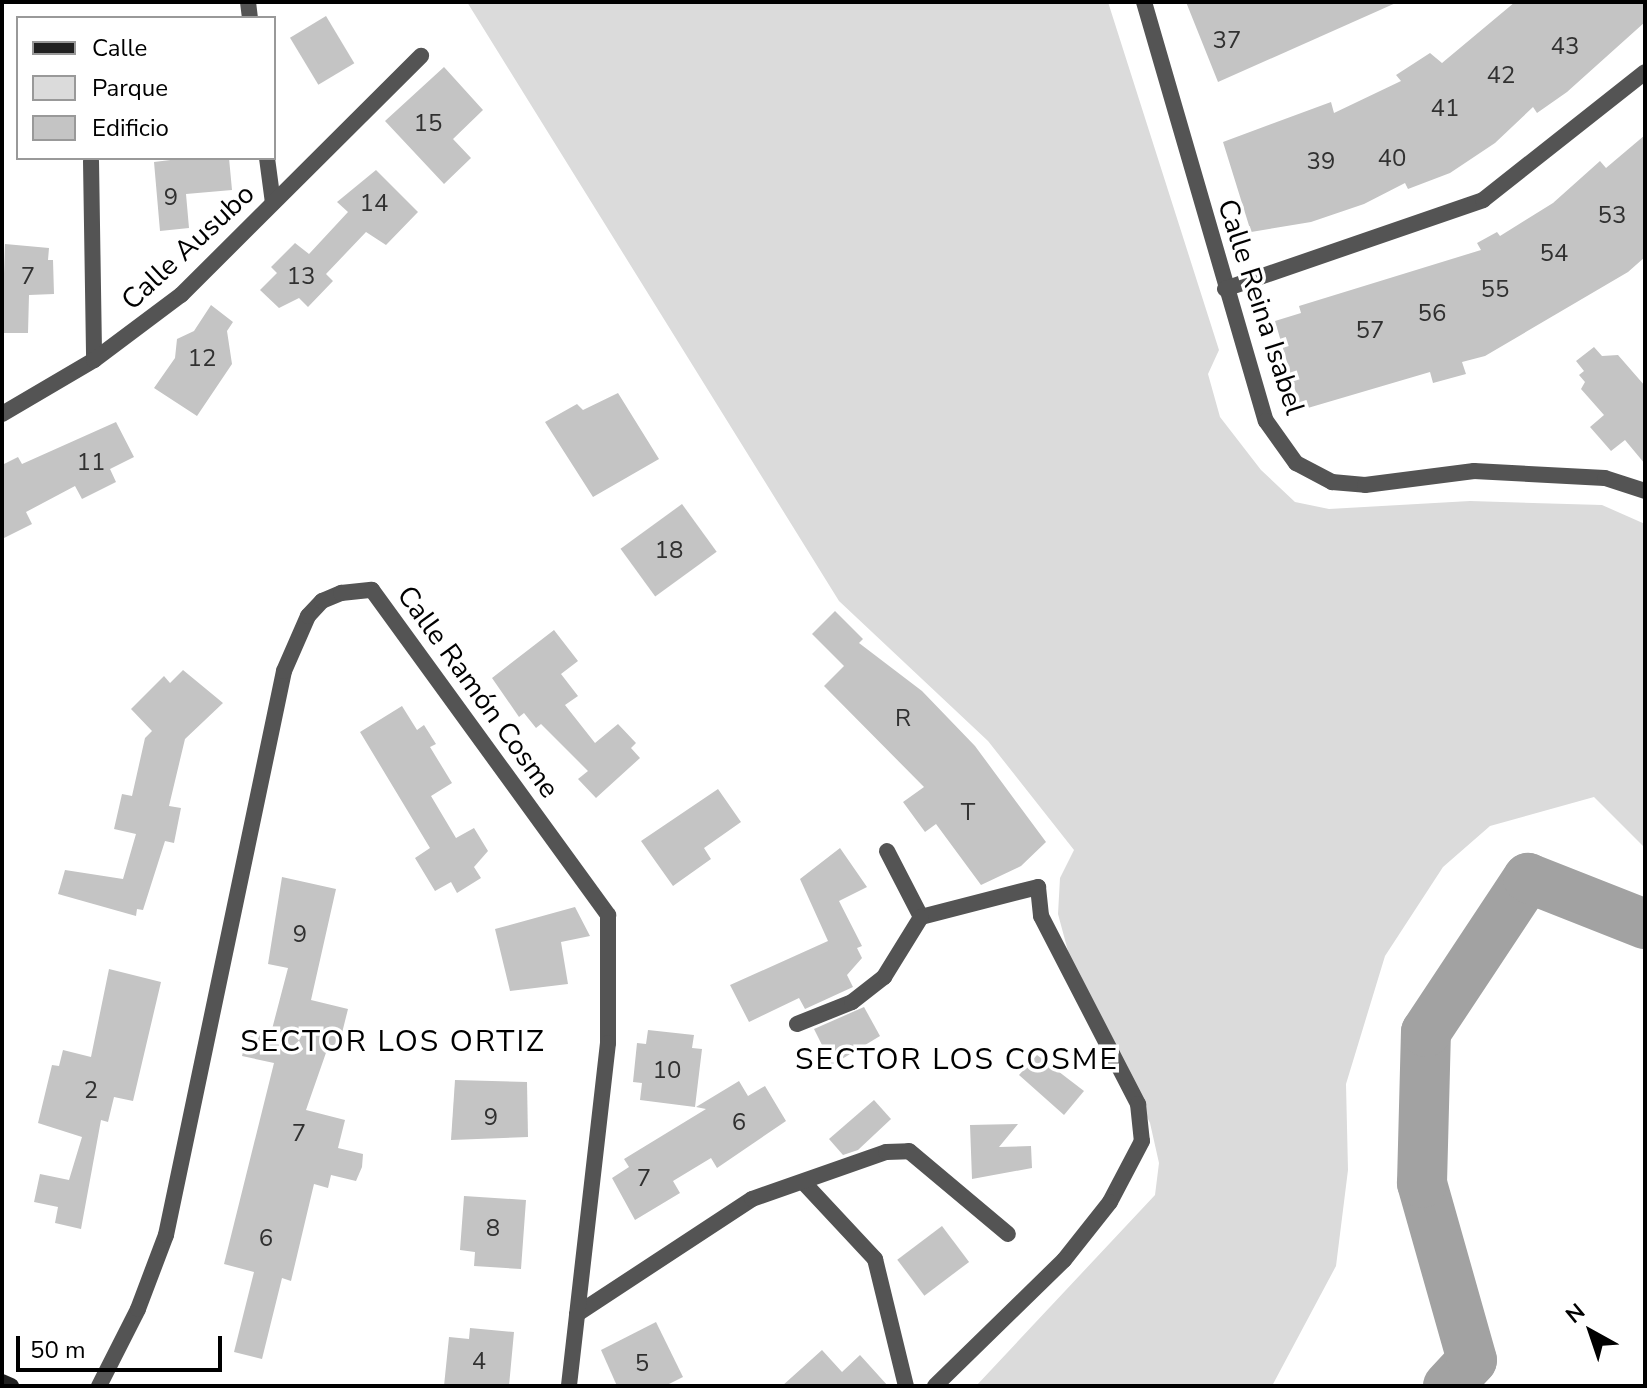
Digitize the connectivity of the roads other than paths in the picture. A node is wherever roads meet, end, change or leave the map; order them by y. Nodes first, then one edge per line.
1 (1144, 2) edge
2 (421, 56) dead end
3 (1645, 72) edge
4 (267, 160) edge
5 (91, 161) dead end
6 (273, 203) junction
7 (1225, 289) junction
8 (94, 360) junction
9 (2, 414) edge
10 (1645, 491) edge
11 (887, 851) dead end
12 (921, 917) junction
13 (797, 1024) dead end
14 (805, 1184) junction
15 (1008, 1234) dead end
16 (577, 1314) junction
17 (2, 1382) edge
18 (11, 1386) edge
19 (99, 1386) edge
20 (569, 1386) edge
21 (906, 1386) edge
22 (935, 1386) edge

1 - 7 street, Calle Reina Isabel
2 - 6 street, Calle Ausubo
3 - 7 street
4 - 6 street
5 - 8 street
6 - 8 street, Calle Ausubo
7 - 10 street, Calle Reina Isabel
8 - 9 street, Calle Ausubo
11 - 12 street
12 - 13 street
12 - 22 street
14 - 15 street
14 - 16 street
14 - 21 street
16 - 19 street, Calle Ramón Cosme
16 - 20 street, Calle Ramón Cosme
17 - 18 main road

